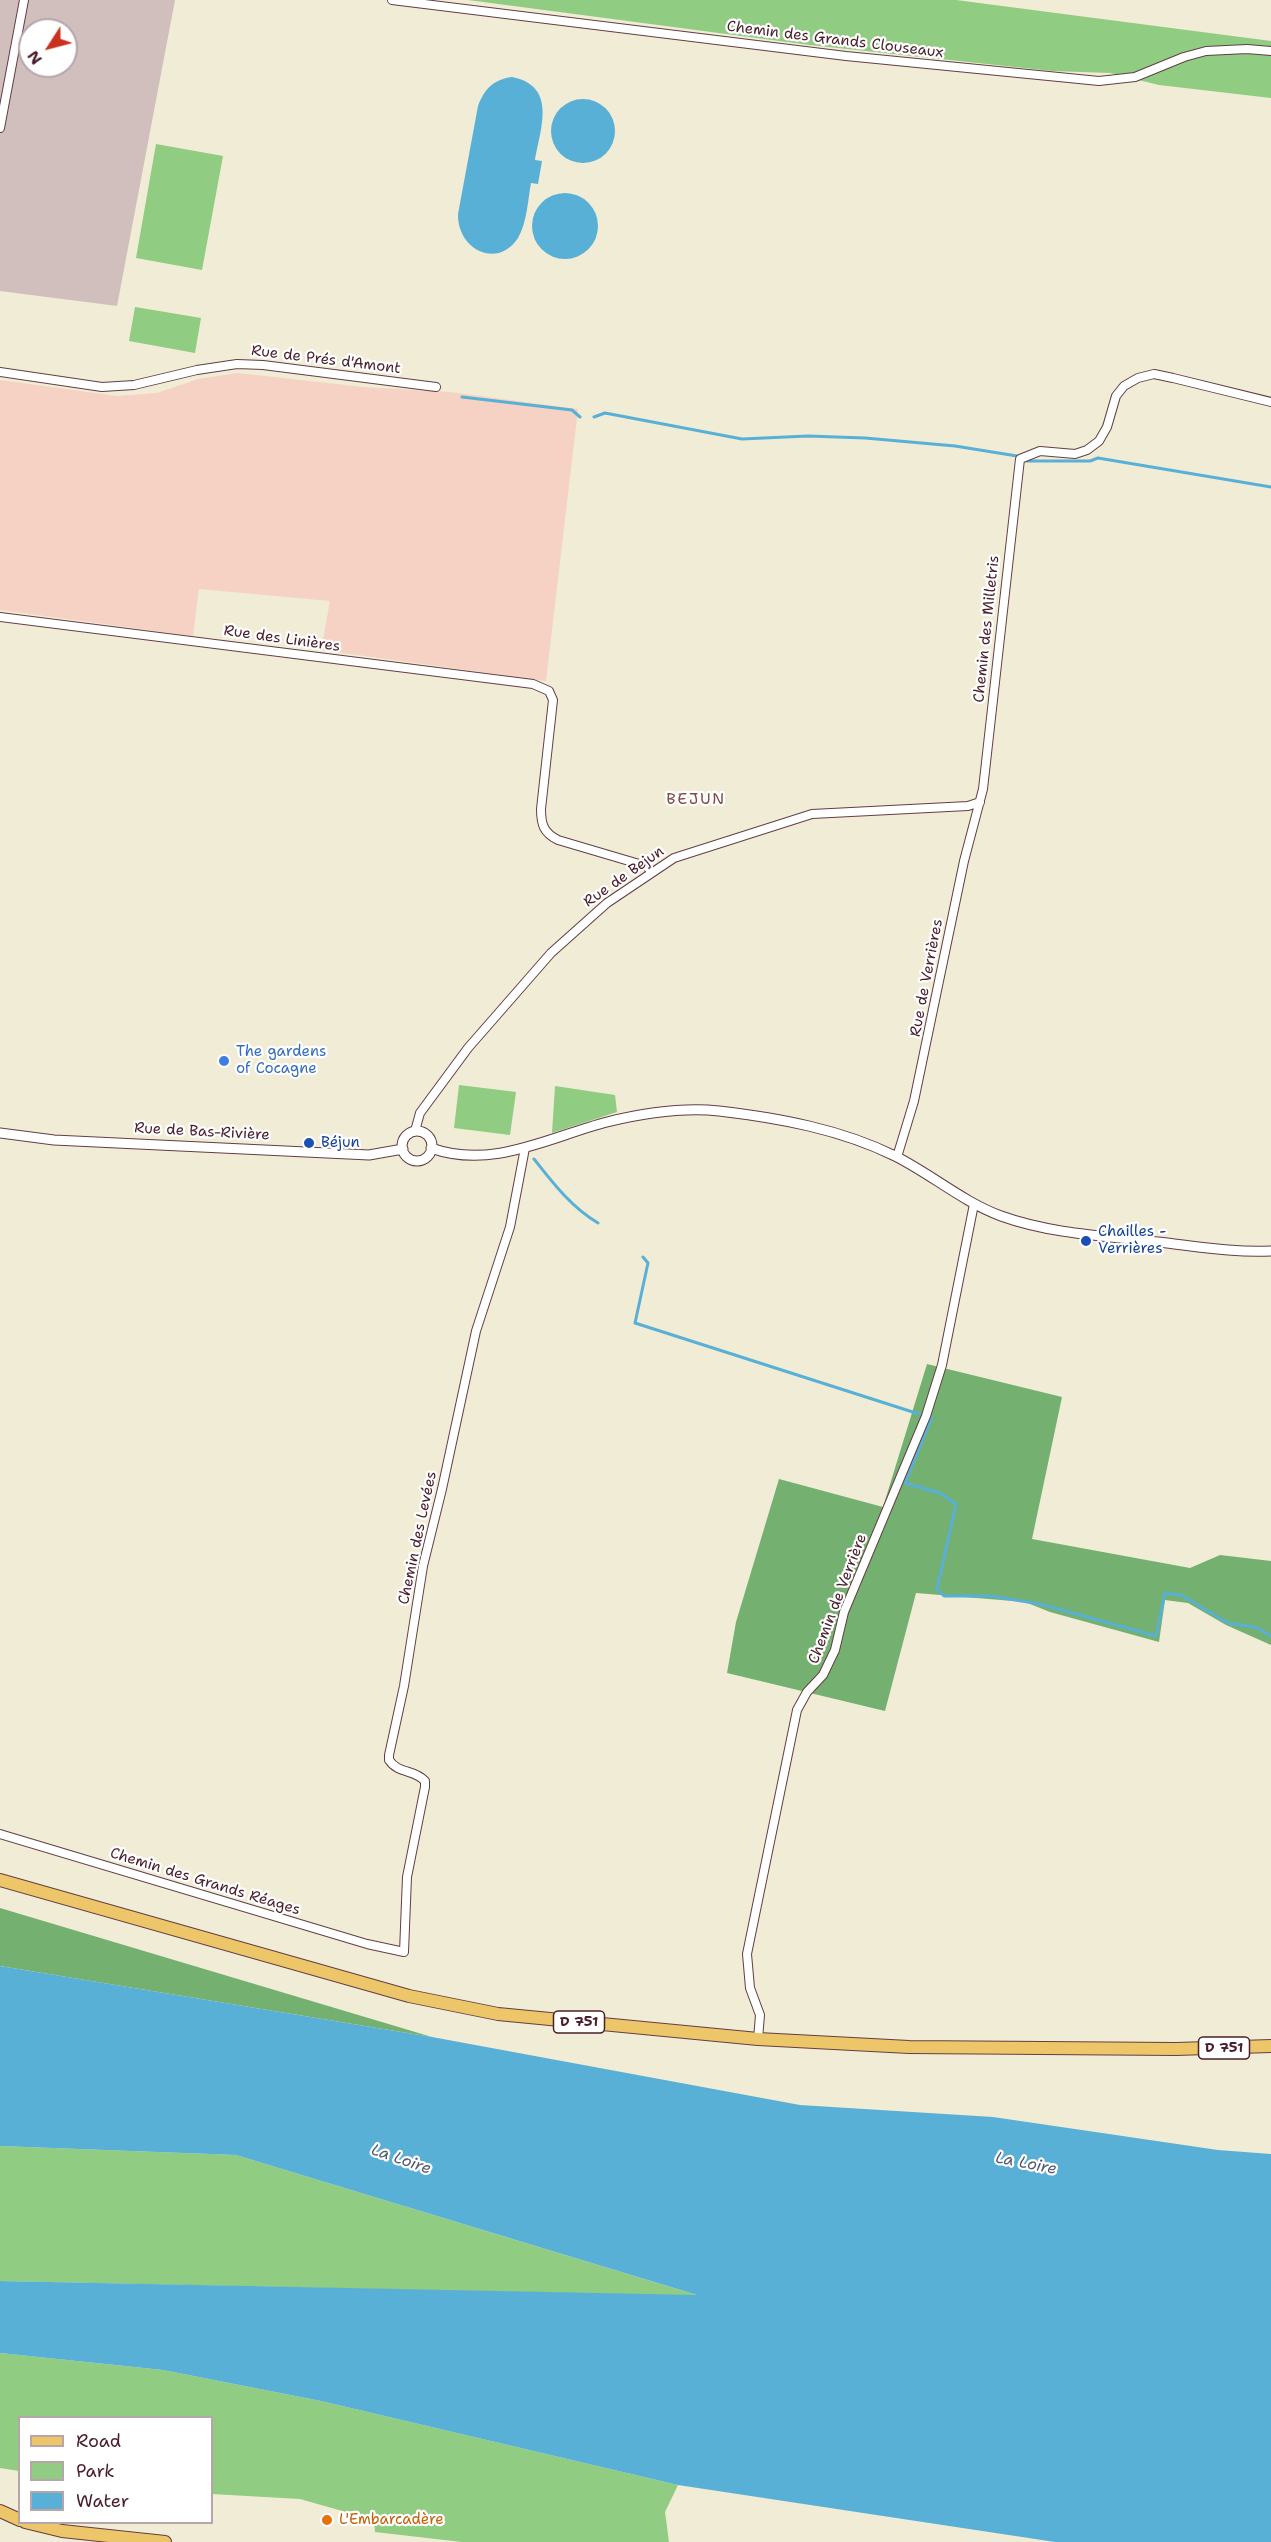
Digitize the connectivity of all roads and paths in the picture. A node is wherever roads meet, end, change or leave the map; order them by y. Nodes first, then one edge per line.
1 (24, 0) edge
2 (392, 0) edge
3 (1271, 51) edge
4 (0, 128) edge
5 (0, 372) edge
6 (436, 387) dead end
7 (1271, 402) edge
8 (0, 617) edge
9 (980, 802) junction
10 (652, 872) junction
11 (415, 1131) junction
12 (0, 1133) edge
13 (431, 1148) junction
14 (525, 1148) junction
15 (403, 1149) junction
16 (897, 1157) junction
17 (974, 1204) junction
18 (1271, 1251) edge
19 (0, 1834) edge
20 (0, 1880) edge
21 (404, 1952) joint
22 (758, 2039) junction
23 (1271, 2046) edge
24 (0, 2511) edge
25 (18, 2519) edge
26 (30, 2524) edge
27 (165, 2542) edge

1 - 4 street
2 - 3 street, Chemin des Grands Clouseaux
5 - 6 street, Rue de Prés d'Amont
7 - 9 street, Chemin des Milletris
8 - 10 street, Rue des Linières
9 - 10 street, Rue de Bejun
9 - 16 street, Rue de Verrières
10 - 11 street, Rue de Bejun
11 - 13 street
11 - 15 street
12 - 15 street, Rue de Bas-Rivière
13 - 14 street
13 - 15 street
14 - 16 street
14 - 21 street, Chemin des Levées
16 - 17 street
17 - 18 street
17 - 22 street, Chemin de Verrière
19 - 21 street, Chemin des Grands Réages
20 - 22 main road, D 751
22 - 23 main road, D 751
24 - 25 main road
26 - 27 main road

